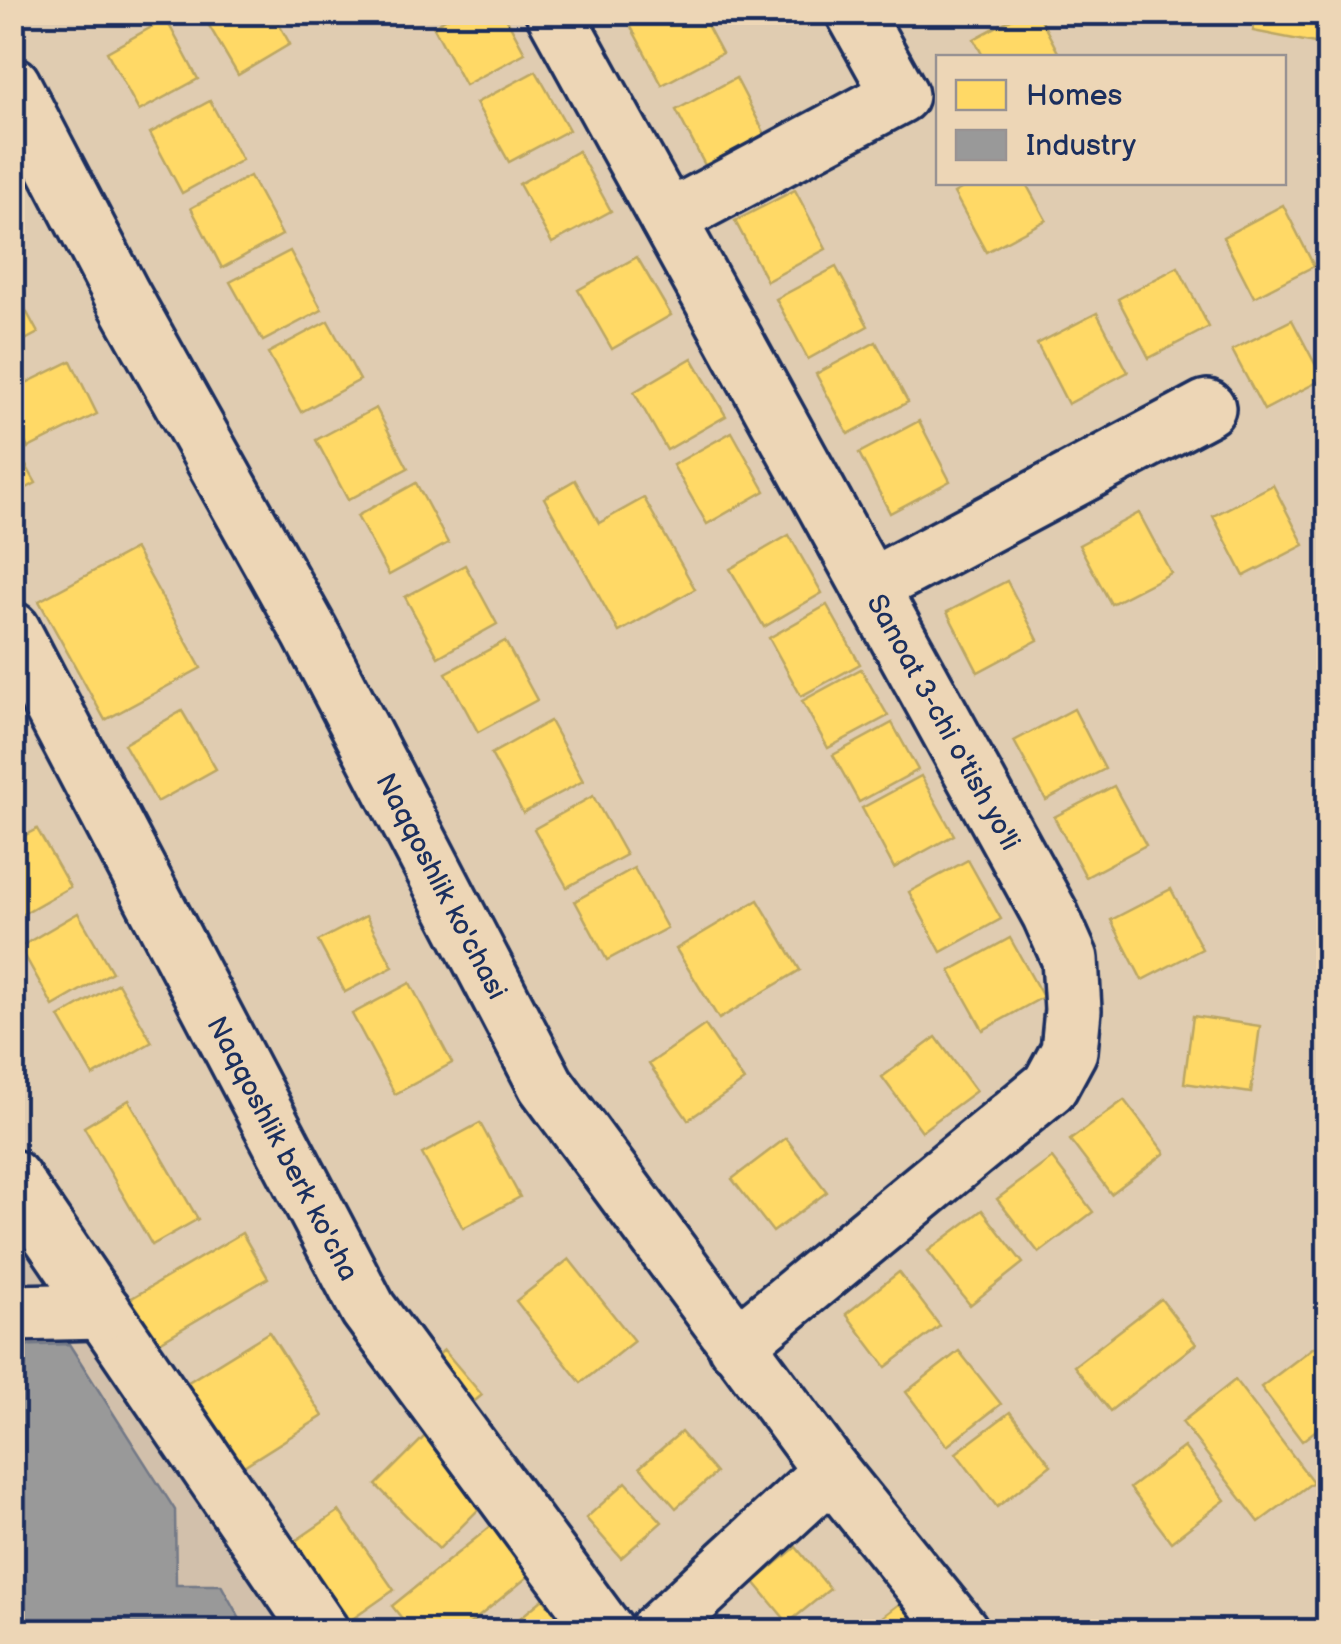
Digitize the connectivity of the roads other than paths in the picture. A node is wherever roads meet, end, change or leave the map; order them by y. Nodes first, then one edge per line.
1 (554, 12) edge
2 (854, 12) edge
3 (12, 84) edge
4 (668, 219) junction
5 (1207, 408) dead end
6 (870, 587) junction
7 (12, 630) edge
8 (12, 1178) edge
9 (103, 1310) junction
10 (12, 1313) edge
11 (736, 1345) junction
12 (831, 1471) junction
13 (321, 1632) edge
14 (606, 1632) edge
15 (657, 1632) edge
16 (961, 1632) edge

1 - 4 street, Sanoat 3-chi o'tish yo'li
2 - 4 street
3 - 11 street, Naqqoshlik ko'chasi
4 - 6 street, Sanoat 3-chi o'tish yo'li
5 - 6 street
6 - 11 street, Sanoat 3-chi o'tish yo'li
7 - 14 street, Naqqoshlik berk ko'cha
8 - 9 street
9 - 10 street
9 - 13 street
11 - 12 street, Naqqoshlik ko'chasi
12 - 15 street
12 - 16 street, Naqqoshlik ko'chasi

